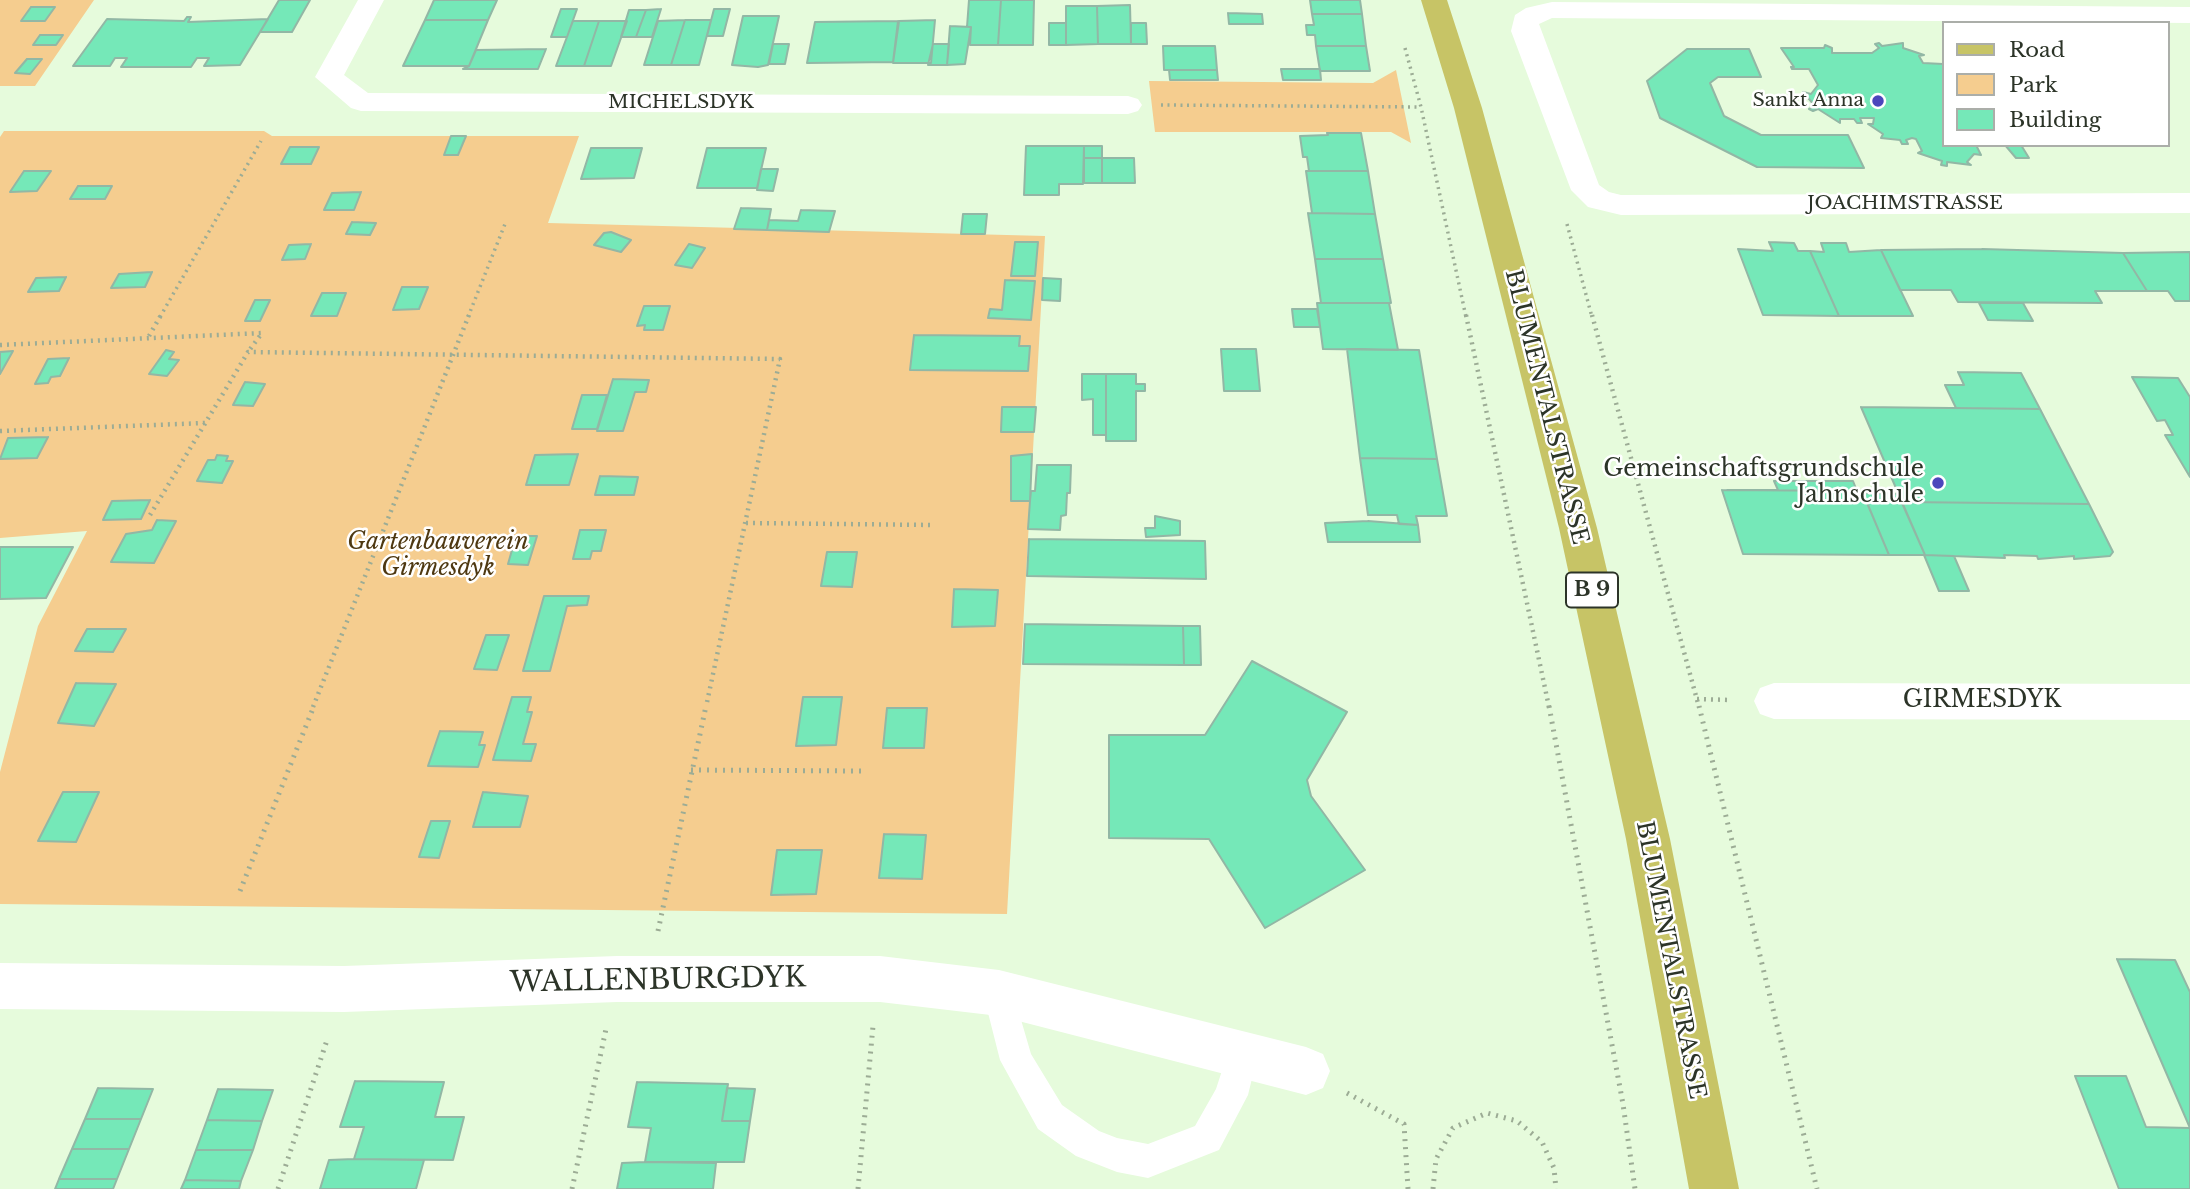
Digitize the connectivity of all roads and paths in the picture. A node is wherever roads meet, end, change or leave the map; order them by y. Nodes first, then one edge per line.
1 (371, 0) edge
2 (1434, 0) edge
3 (2190, 15) edge
4 (1401, 36) dead end
5 (1129, 105) joint
6 (1421, 107) junction
7 (261, 141) dead end
8 (2190, 203) edge
9 (1564, 216) dead end
10 (505, 224) dead end
11 (149, 337) junction
12 (0, 345) edge
13 (248, 352) junction
14 (452, 355) junction
15 (206, 422) junction
16 (0, 431) edge
17 (150, 515) dead end
18 (746, 523) junction
19 (933, 525) dead end
20 (1774, 701) dead end
21 (2190, 702) edge
22 (691, 770) junction
23 (864, 771) dead end
24 (240, 891) dead end
25 (632, 979) junction
26 (880, 979) junction
27 (0, 986) edge
28 (344, 989) junction
29 (999, 993) junction
30 (1242, 1054) junction
31 (1306, 1071) joint
32 (278, 1189) edge
33 (572, 1189) edge
34 (858, 1189) edge
35 (1408, 1189) edge
36 (1433, 1189) edge
37 (1556, 1189) edge
38 (1635, 1189) edge
39 (1714, 1189) edge
40 (1817, 1189) edge

1 - 5 street, MICHELSDYK
2 - 39 main road, BLUMENTALSTRASSE / B 9
3 - 8 street, JOACHIMSTRASSE
4 - 6 path
5 - 6 path
6 - 38 path
7 - 11 path
9 - 40 path
10 - 14 path
11 - 12 path
11 - 13 path
13 - 14 path
13 - 15 path
14 - 18 path
14 - 24 path
15 - 16 path
15 - 17 path
18 - 19 path
18 - 22 path
20 - 21 street, GIRMESDYK
22 - 23 path
22 - 25 path
25 - 26 street, WALLENBURGDYK
25 - 28 street, WALLENBURGDYK
25 - 33 path
26 - 29 street, WALLENBURGDYK
26 - 34 path
27 - 28 street, WALLENBURGDYK
28 - 32 path
29 - 30 street, WALLENBURGDYK
29 - 30 lane
30 - 31 street, WALLENBURGDYK
31 - 35 path
36 - 37 path

